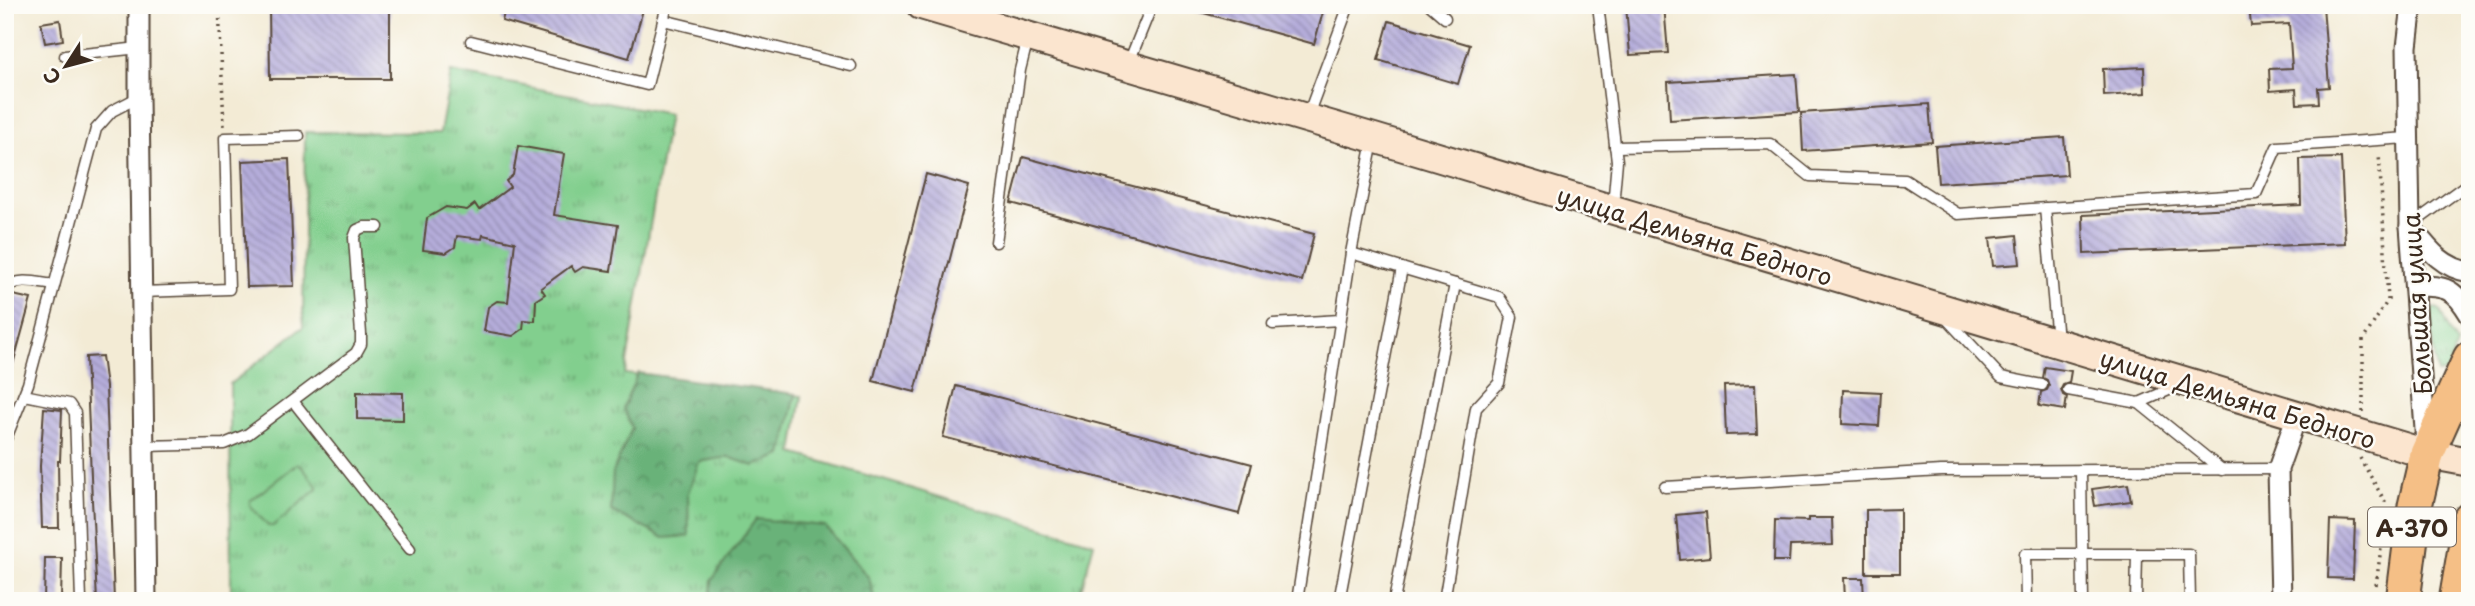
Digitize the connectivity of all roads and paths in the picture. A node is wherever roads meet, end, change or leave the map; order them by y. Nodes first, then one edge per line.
1 (139, 5) edge
2 (219, 5) edge
3 (667, 5) edge
4 (1152, 5) edge
5 (1349, 5) edge
6 (1430, 5) edge
7 (1598, 5) edge
8 (2412, 5) edge
9 (937, 8) edge
10 (1445, 18) dead end
11 (663, 20) junction
12 (1028, 37) junction
13 (471, 41) dead end
14 (139, 48) junction
15 (65, 56) dead end
16 (851, 66) dead end
17 (1127, 66) junction
18 (138, 97) junction
19 (1307, 119) junction
20 (299, 136) dead end
21 (225, 138) junction
22 (1374, 138) junction
23 (2407, 138) junction
24 (2378, 139) junction
25 (1615, 147) junction
26 (2470, 182) edge
27 (2045, 208) junction
28 (1613, 210) junction
29 (2410, 226) junction
30 (378, 228) dead end
31 (996, 242) dead end
32 (1351, 253) junction
33 (1402, 268) junction
34 (2470, 272) edge
35 (1455, 284) junction
36 (54, 285) junction
37 (2416, 286) junction
38 (5, 288) edge
39 (141, 292) junction
40 (1935, 307) junction
41 (2470, 315) edge
42 (1340, 320) junction
43 (1273, 324) dead end
44 (2058, 344) junction
45 (2470, 358) edge
46 (2187, 383) junction
47 (2042, 385) dead end
48 (2068, 390) dead end
49 (24, 395) junction
50 (293, 401) junction
51 (2139, 403) junction
52 (2297, 415) junction
53 (2364, 435) junction
54 (5, 441) edge
55 (144, 446) junction
56 (2427, 454) junction
57 (2470, 462) edge
58 (2278, 469) junction
59 (2222, 470) junction
60 (2081, 471) junction
61 (1665, 487) dead end
62 (2386, 516) dead end
63 (2470, 519) edge
64 (2384, 528) dead end
65 (410, 549) dead end
66 (2082, 554) junction
67 (2137, 554) junction
68 (2390, 595) edge
69 (81, 601) edge
70 (146, 601) edge
71 (1297, 601) edge
72 (1339, 601) edge
73 (1394, 601) edge
74 (1444, 601) edge
75 (2026, 601) edge
76 (2083, 601) edge
77 (2136, 601) edge
78 (2190, 601) edge
79 (2281, 601) edge
80 (2456, 601) edge

1 - 14 street
2 - 21 path
3 - 11 lane
4 - 17 lane
5 - 19 lane
6 - 10 lane
7 - 25 lane
8 - 23 street, Большая улица
9 - 12 main road, улица Демьяна Бедного
11 - 13 lane
11 - 16 lane
12 - 17 main road, улица Демьяна Бедного
12 - 31 lane
14 - 15 lane
14 - 18 street
17 - 19 main road, улица Демьяна Бедного
18 - 36 lane
18 - 39 street
19 - 22 main road, улица Демьяна Бедного
20 - 21 lane
21 - 39 lane
22 - 28 main road, улица Демьяна Бедного
22 - 32 lane
23 - 24 lane
23 - 29 street, Большая улица
24 - 27 lane
24 - 53 path
25 - 27 lane
25 - 28 lane
26 - 29 lane
27 - 44 lane
28 - 40 main road, улица Демьяна Бедного
29 - 34 street
29 - 37 street, Большая улица
30 - 50 lane
32 - 33 lane
32 - 42 lane
33 - 35 lane
33 - 72 lane
35 - 73 lane
35 - 74 lane
36 - 38 lane
36 - 49 lane
37 - 41 street
37 - 56 street, Большая улица
39 - 55 street
40 - 44 main road, улица Демьяна Бедного
40 - 47 lane
42 - 43 lane
42 - 71 lane
44 - 46 main road, улица Демьяна Бедного
45 - 56 highway, А-370
46 - 51 lane
46 - 52 main road, улица Демьяна Бедного
48 - 51 lane
49 - 54 lane
49 - 69 lane
50 - 55 lane
50 - 65 lane
51 - 59 lane
52 - 53 main road, улица Демьяна Бедного
52 - 58 street
53 - 56 main road, улица Демьяна Бедного
53 - 62 path
55 - 70 street
56 - 57 main road, улица Демьяна Бедного
56 - 68 highway, Большая улица / А-370
58 - 59 lane
58 - 79 street
59 - 60 lane
60 - 61 lane
60 - 66 lane
63 - 80 highway, А-370
64 - 68 path
66 - 67 lane
66 - 75 lane
66 - 76 lane
67 - 77 lane
67 - 78 lane

